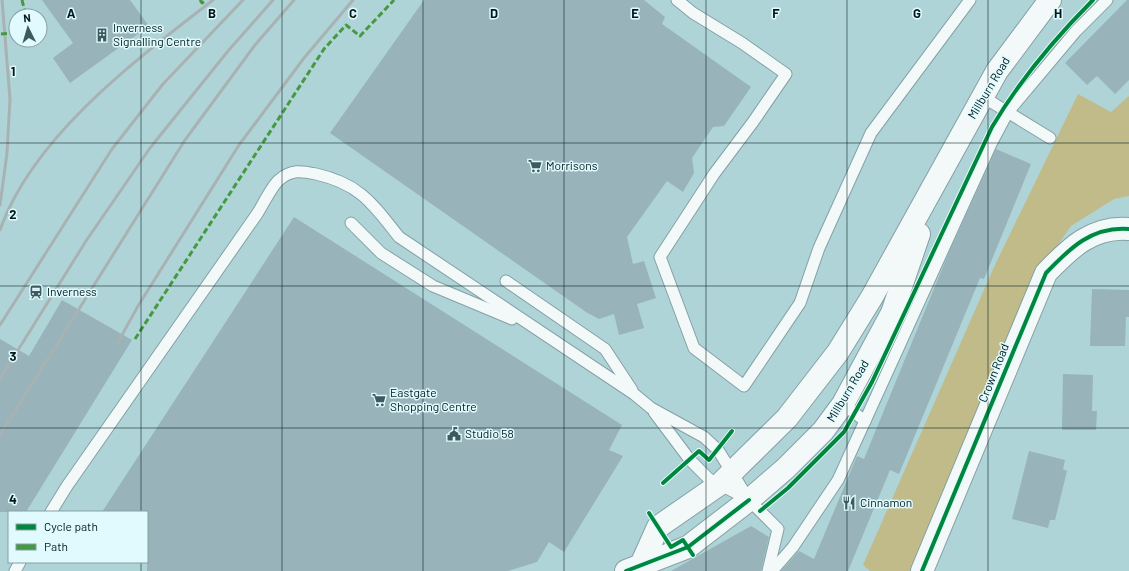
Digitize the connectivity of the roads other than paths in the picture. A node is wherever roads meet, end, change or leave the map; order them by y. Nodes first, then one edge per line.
1 (678, 0) edge
2 (970, 0) edge
3 (1050, 0) edge
4 (1107, 0) edge
5 (983, 97) junction
6 (1008, 112) junction
7 (1050, 138) dead end
8 (937, 181) junction
9 (351, 223) dead end
10 (1129, 229) edge
11 (506, 281) dead end
12 (535, 329) junction
13 (634, 394) junction
14 (843, 404) junction
15 (651, 408) junction
16 (866, 421) junction
17 (726, 478) junction
18 (749, 500) junction
19 (52, 511) edge
20 (633, 568) edge
21 (768, 571) edge
22 (772, 571) edge
23 (922, 571) edge

1 - 2 lane
3 - 5 main road, Millburn Road
4 - 6 lane
5 - 6 lane
5 - 8 main road, Millburn Road
6 - 7 lane
6 - 16 lane
8 - 14 main road, Millburn Road
8 - 17 main road, Millburn Road
9 - 12 lane
10 - 23 main road, Crown Road
11 - 13 lane
12 - 13 lane
12 - 19 lane
13 - 15 lane
14 - 16 lane
14 - 18 main road, Millburn Road
15 - 17 lane
15 - 17 lane
16 - 22 lane
17 - 18 lane
17 - 18 lane
17 - 20 main road, Millburn Road
18 - 20 main road, Millburn Road
18 - 21 lane

